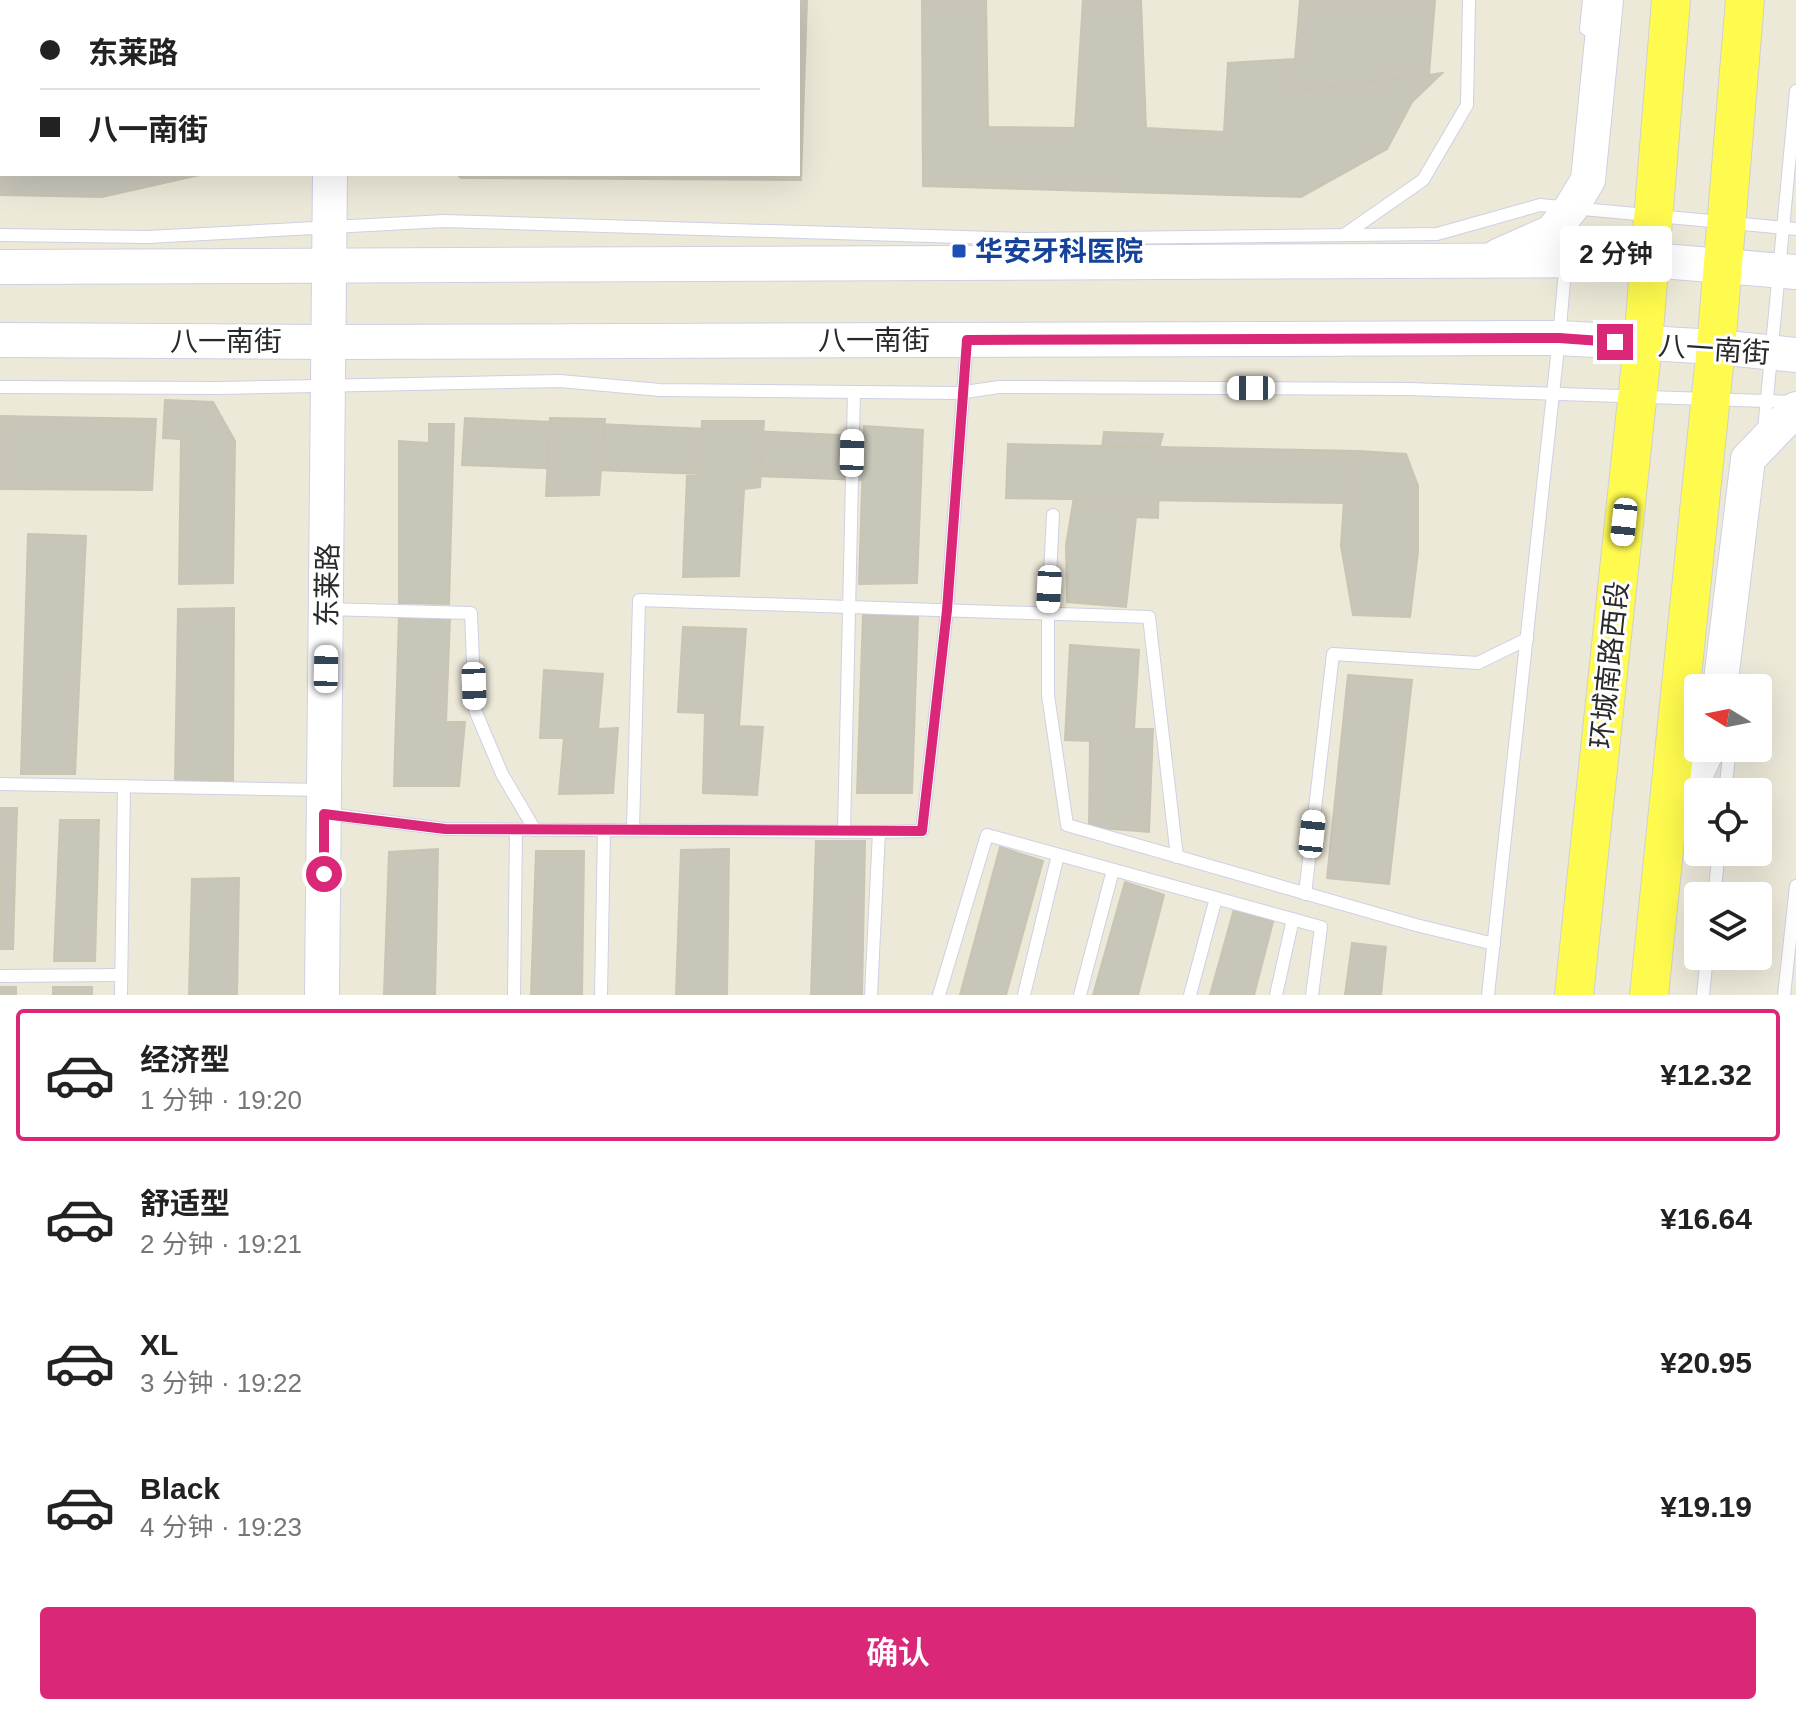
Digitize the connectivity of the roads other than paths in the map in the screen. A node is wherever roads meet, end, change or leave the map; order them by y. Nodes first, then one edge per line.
1 (1469, 0) edge
2 (1589, 0) edge
3 (1606, 0) edge
4 (1671, 0) edge
5 (1745, 0) edge
6 (1585, 45) dead end
7 (1796, 91) edge
8 (330, 176) edge
9 (1572, 193) junction
10 (1653, 216) junction
11 (1726, 222) junction
12 (329, 227) junction
13 (1790, 228) edge
14 (0, 235) edge
15 (1344, 235) junction
16 (1650, 260) junction
17 (1486, 261) junction
18 (1566, 261) junction
19 (329, 265) junction
20 (1723, 266) junction
21 (0, 267) edge
22 (1788, 272) edge
23 (1559, 338) junction
24 (0, 340) edge
25 (967, 340) junction
26 (329, 342) junction
27 (1643, 343) junction
28 (1716, 347) junction
29 (1784, 354) edge
30 (329, 386) junction
31 (0, 387) edge
32 (854, 392) junction
33 (963, 392) junction
34 (1553, 394) junction
35 (1637, 396) junction
36 (1711, 399) junction
37 (1796, 402) edge
38 (1782, 405) edge
39 (1053, 515) dead end
40 (849, 607) junction
41 (326, 609) junction
42 (947, 610) junction
43 (1048, 614) junction
44 (1527, 639) junction
45 (1722, 674) edge
46 (1702, 762) edge
47 (0, 784) edge
48 (124, 786) junction
49 (324, 802) junction
50 (516, 830) junction
51 (535, 830) junction
52 (604, 830) junction
53 (633, 830) junction
54 (844, 831) junction
55 (879, 832) junction
56 (1665, 844) junction
57 (1058, 855) junction
58 (1177, 857) junction
59 (1113, 870) junction
60 (1796, 886) edge
61 (1305, 894) junction
62 (1216, 898) junction
63 (1293, 919) junction
64 (1494, 944) junction
65 (1706, 970) edge
66 (121, 975) junction
67 (0, 976) edge
68 (121, 995) edge
69 (322, 995) edge
70 (514, 995) edge
71 (601, 995) edge
72 (871, 995) edge
73 (939, 995) edge
74 (1024, 995) edge
75 (1080, 995) edge
76 (1190, 995) edge
77 (1276, 995) edge
78 (1312, 995) edge
79 (1488, 995) edge
80 (1574, 995) edge
81 (1649, 995) edge
82 (1703, 995) edge
83 (1784, 995) edge

1 - 15 lane
2 - 6 lane
3 - 9 main road
4 - 10 main road, 环城南路西段
5 - 11 main road
7 - 13 lane
8 - 12 main road, 东莱路
9 - 10 lane
9 - 15 lane
9 - 17 main road
9 - 18 lane
10 - 11 lane
10 - 16 main road, 环城南路西段
11 - 13 lane
11 - 20 main road
12 - 14 lane
12 - 15 lane
12 - 19 main road, 东莱路
13 - 22 lane
16 - 18 main road
16 - 20 main road
16 - 27 main road, 环城南路西段
17 - 18 main road
17 - 19 main road
18 - 23 lane
19 - 21 main road
19 - 26 main road, 东莱路
20 - 22 main road
20 - 28 main road
22 - 29 lane
23 - 25 main road, 八一南街
23 - 27 main road, 八一南街
23 - 34 lane
24 - 26 main road, 八一南街
25 - 26 main road, 八一南街
25 - 33 lane
26 - 30 main road, 东莱路
27 - 28 main road, 八一南街
27 - 35 main road, 环城南路西段
28 - 29 main road, 八一南街
28 - 36 main road
29 - 38 lane
30 - 31 lane
30 - 32 lane
30 - 41 main road, 东莱路
32 - 33 lane
32 - 40 lane
33 - 34 lane
33 - 42 lane
34 - 35 lane
34 - 44 lane
35 - 36 lane
35 - 80 main road, 环城南路西段
36 - 38 lane
36 - 56 main road
37 - 38 lane
38 - 45 main road
39 - 43 lane
40 - 42 lane
40 - 53 lane
40 - 54 lane
41 - 49 main road, 东莱路
41 - 51 lane
42 - 43 lane
42 - 55 lane
43 - 58 lane
43 - 58 lane
44 - 61 lane
44 - 64 lane
46 - 56 main road
47 - 48 lane
48 - 49 lane
48 - 66 lane
49 - 50 lane
49 - 69 main road, 东莱路
50 - 51 lane
50 - 70 lane
51 - 52 lane
52 - 53 lane
52 - 71 lane
53 - 54 lane
54 - 55 lane
55 - 72 lane
56 - 81 main road
57 - 59 lane
57 - 73 lane
57 - 74 lane
58 - 61 lane
59 - 62 lane
59 - 75 lane
60 - 83 lane
61 - 64 lane
62 - 63 lane
62 - 76 lane
63 - 77 lane
63 - 78 lane
64 - 79 lane
65 - 82 lane
66 - 67 lane
66 - 68 lane

